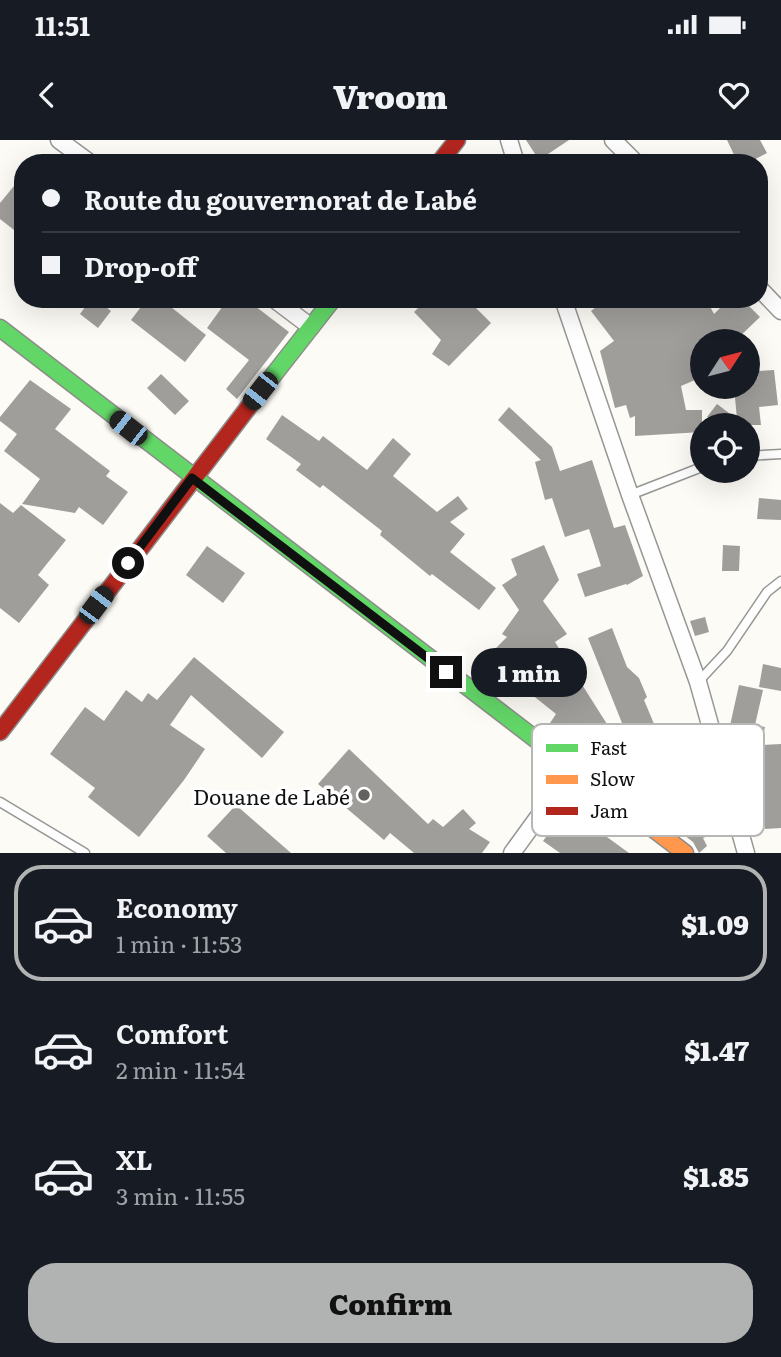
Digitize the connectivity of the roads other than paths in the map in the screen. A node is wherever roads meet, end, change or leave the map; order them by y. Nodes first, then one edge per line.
1 (59, 140) edge
2 (457, 140) edge
3 (613, 140) edge
4 (78, 154) edge
5 (446, 154) edge
6 (627, 154) edge
7 (768, 297) edge
8 (286, 308) edge
9 (326, 308) edge
10 (566, 308) edge
11 (781, 311) edge
12 (311, 327) junction
13 (0, 328) edge
14 (781, 454) edge
15 (760, 455) edge
16 (690, 472) edge
17 (192, 478) junction
18 (630, 495) junction
19 (781, 581) edge
20 (698, 682) junction
21 (710, 724) edge
22 (0, 732) edge
23 (532, 738) edge
24 (0, 802) edge
25 (532, 825) edge
26 (662, 836) edge
27 (741, 836) edge
28 (85, 853) edge
29 (512, 853) edge
30 (685, 853) edge
31 (746, 853) edge

1 - 4 street
2 - 5 street
3 - 6 street
7 - 11 street
8 - 12 street
9 - 12 street
10 - 18 street
12 - 17 street
13 - 17 street
14 - 15 lane
16 - 18 lane
17 - 22 street
17 - 23 street
18 - 20 street
19 - 20 lane
20 - 21 street
24 - 28 lane
25 - 29 street
26 - 30 street
27 - 31 street

